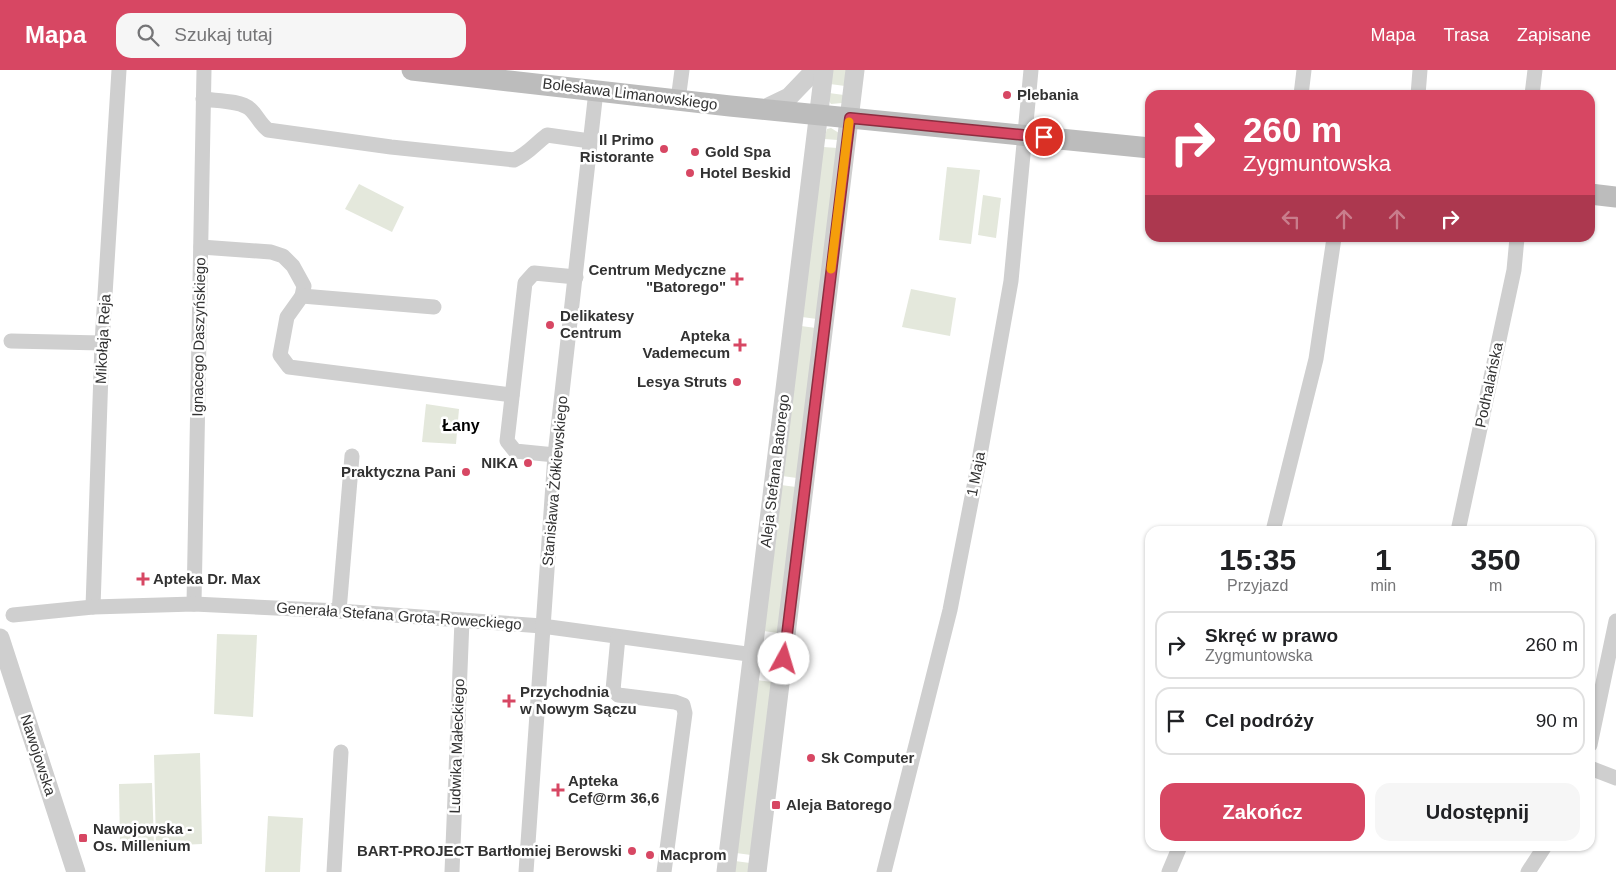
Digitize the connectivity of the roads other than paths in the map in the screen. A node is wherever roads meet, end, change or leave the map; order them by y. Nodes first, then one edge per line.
1 (118, 70) edge
2 (204, 70) edge
3 (412, 70) edge
4 (682, 70) edge
5 (814, 70) edge
6 (824, 70) edge
7 (855, 70) edge
8 (1031, 70) edge
9 (1304, 70) edge
10 (1420, 70) edge
11 (1535, 70) edge
12 (506, 75) edge
13 (1302, 90) edge
14 (1418, 90) edge
15 (1533, 90) edge
16 (596, 91) junction
17 (203, 99) junction
18 (678, 100) junction
19 (764, 109) junction
20 (818, 115) junction
21 (850, 118) junction
22 (1026, 135) junction
23 (590, 141) junction
24 (1145, 147) edge
25 (1595, 195) edge
26 (1616, 197) edge
27 (1333, 242) edge
28 (1517, 242) edge
29 (201, 247) junction
30 (576, 277) junction
31 (302, 296) junction
32 (434, 308) dead end
33 (11, 341) dead end
34 (102, 343) junction
35 (512, 395) junction
36 (555, 455) junction
37 (352, 456) dead end
38 (1274, 526) edge
39 (1459, 526) edge
40 (194, 604) junction
41 (92, 607) junction
42 (339, 611) junction
43 (13, 615) dead end
44 (462, 620) junction
45 (1616, 621) edge
46 (542, 626) junction
47 (618, 637) junction
48 (0, 638) edge
49 (752, 655) junction
50 (784, 659) junction
51 (1595, 721) edge
52 (341, 752) dead end
53 (1595, 770) edge
54 (1616, 778) edge
55 (1178, 851) edge
56 (1542, 851) edge
57 (76, 872) edge
58 (334, 872) edge
59 (452, 872) edge
60 (526, 872) edge
61 (664, 872) edge
62 (726, 872) edge
63 (757, 872) edge
64 (884, 872) edge
65 (1169, 872) edge
66 (1528, 872) edge

1 - 34 street, Mikołaja Reja
2 - 17 street, Ignacego Daszyńskiego
3 - 12 main road, Bolesława Limanowskiego
4 - 18 street
5 - 19 street
6 - 20 street, Aleja Stefana Batorego
7 - 21 street, Aleja Stefana Batorego
8 - 22 street, 1 Maja
9 - 13 street
10 - 14 street
11 - 15 street
12 - 16 main road, Bolesława Limanowskiego
16 - 18 main road, Bolesława Limanowskiego
16 - 23 street, Stanisława Żółkiewskiego
17 - 23 street
17 - 29 street, Ignacego Daszyńskiego
18 - 19 main road, Bolesława Limanowskiego
19 - 20 main road, Bolesława Limanowskiego
20 - 21 main road, Bolesława Limanowskiego
20 - 49 street, Aleja Stefana Batorego
21 - 22 main road, Bolesława Limanowskiego
21 - 50 street, Aleja Stefana Batorego
22 - 24 main road, Bolesława Limanowskiego
22 - 64 street, 1 Maja
23 - 30 street, Stanisława Żółkiewskiego
25 - 26 main road
27 - 38 street
28 - 39 street, Podhalańska
29 - 31 street
29 - 40 street, Ignacego Daszyńskiego
30 - 35 street
30 - 36 street, Stanisława Żółkiewskiego
31 - 32 street
31 - 35 street
33 - 34 street
34 - 41 street, Mikołaja Reja
35 - 36 street
36 - 46 street, Stanisława Żółkiewskiego
37 - 42 street
40 - 41 street, Generała Stefana Grota-Roweckiego
40 - 42 street, Generała Stefana Grota-Roweckiego
41 - 43 street, Generała Stefana Grota-Roweckiego
42 - 44 street, Generała Stefana Grota-Roweckiego
44 - 46 street, Generała Stefana Grota-Roweckiego
44 - 59 street, Ludwika Małeckiego
45 - 51 street
46 - 47 street, Generała Stefana Grota-Roweckiego
46 - 60 street, Stanisława Żółkiewskiego
47 - 49 street, Generała Stefana Grota-Roweckiego
47 - 61 street
48 - 57 street, Nawojowska
49 - 50 street, Generała Stefana Grota-Roweckiego
49 - 62 street, Aleja Stefana Batorego
50 - 63 street, Aleja Stefana Batorego
52 - 58 street
53 - 54 street
55 - 65 street
56 - 66 street

